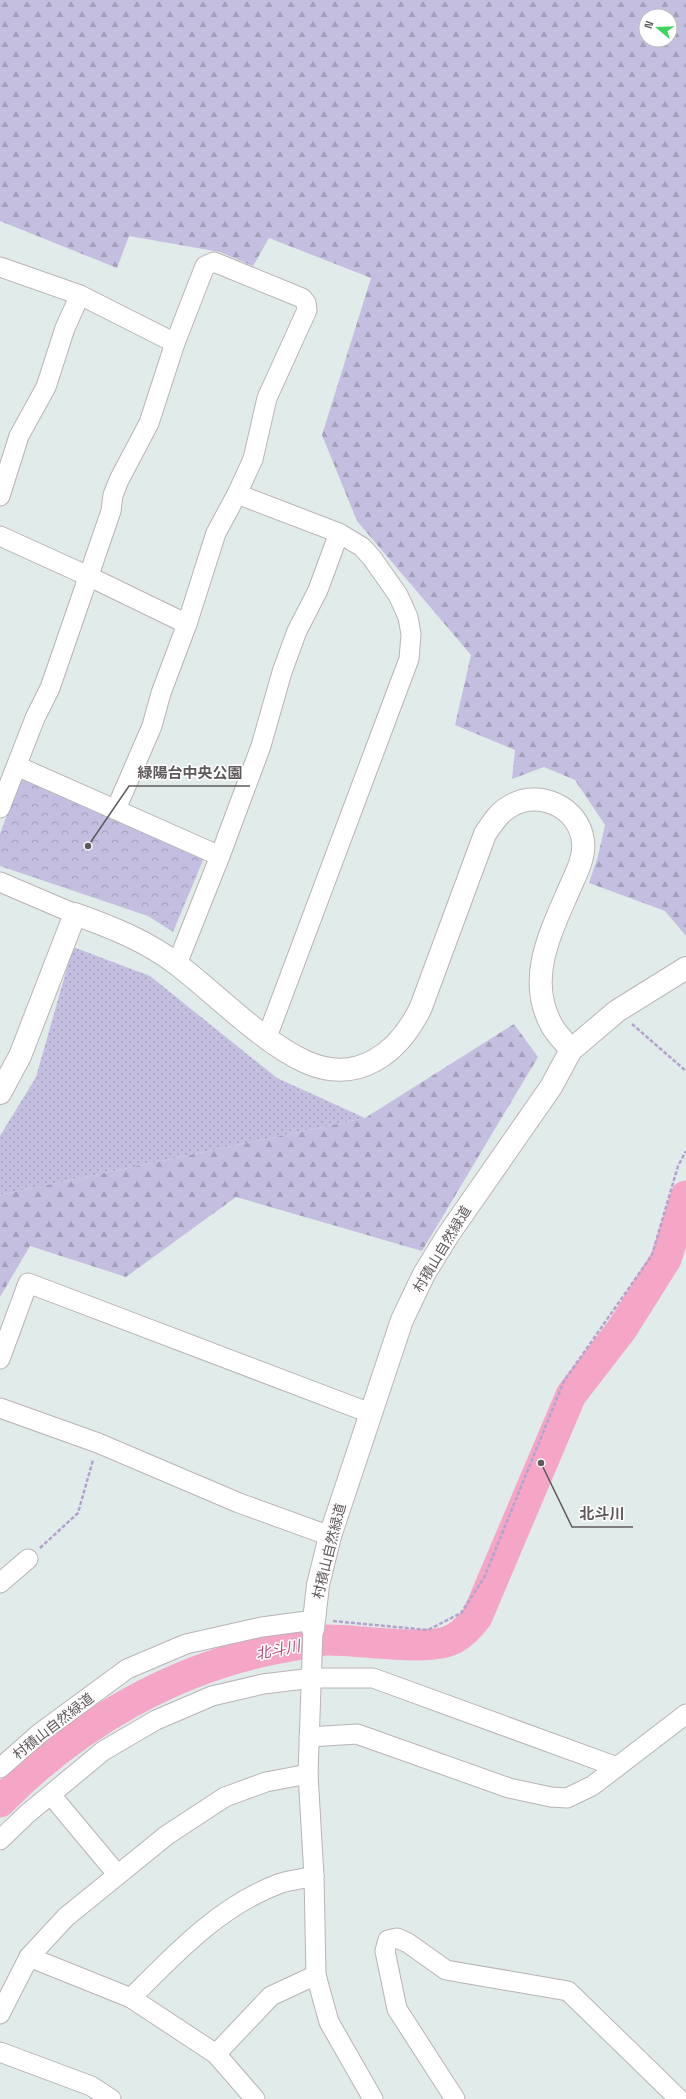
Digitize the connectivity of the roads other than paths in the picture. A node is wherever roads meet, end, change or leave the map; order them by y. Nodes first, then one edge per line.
1 (0, 267) edge
2 (80, 295) junction
3 (175, 343) junction
4 (237, 494) junction
5 (0, 496) edge
6 (339, 533) junction
7 (0, 536) edge
8 (88, 576) junction
9 (187, 624) junction
10 (17, 766) junction
11 (0, 808) edge
12 (116, 809) junction
13 (220, 856) junction
14 (0, 882) edge
15 (75, 914) junction
16 (177, 964) junction
17 (686, 968) edge
18 (267, 1037) junction
19 (571, 1050) junction
20 (0, 1093) edge
21 (0, 1359) edge
22 (0, 1408) edge
23 (370, 1413) junction
24 (330, 1536) junction
25 (28, 1559) road end
26 (0, 1582) edge
27 (314, 1625) junction
28 (313, 1672) junction
29 (686, 1714) edge
30 (308, 1737) junction
31 (617, 1767) junction
32 (0, 1768) edge
33 (308, 1774) junction
34 (51, 1795) junction
35 (0, 1840) edge
36 (117, 1874) junction
37 (314, 1876) junction
38 (29, 1957) junction
39 (316, 1975) junction
40 (131, 1998) junction
41 (0, 2014) edge
42 (0, 2052) edge
43 (216, 2054) junction
44 (111, 2099) edge
45 (255, 2099) edge
46 (373, 2099) edge
47 (455, 2099) edge
48 (679, 2099) edge

1 - 2 street
2 - 3 street
2 - 5 street
3 - 4 street
3 - 8 street
4 - 6 street
4 - 9 street
6 - 13 street
6 - 18 street
7 - 8 street
8 - 9 street
8 - 10 street
9 - 12 street
10 - 11 street
10 - 12 street
12 - 13 street
13 - 16 street
14 - 15 street
15 - 16 street
15 - 20 street
16 - 18 street
17 - 19 street, 村積山自然緑道
18 - 19 street
19 - 23 street, 村積山自然緑道
21 - 23 street
22 - 24 street
23 - 24 street, 村積山自然緑道
24 - 27 street, 村積山自然緑道
25 - 26 street
27 - 28 street
27 - 32 street, 村積山自然緑道
28 - 30 street
28 - 31 street
28 - 34 street
29 - 31 street
30 - 31 street
30 - 33 street
33 - 36 street
33 - 37 street
34 - 35 street
34 - 36 street
36 - 38 street
37 - 39 street
37 - 40 street
38 - 40 street
38 - 41 street
39 - 43 street
39 - 46 street
40 - 43 street
42 - 44 street
43 - 45 street
47 - 48 street

